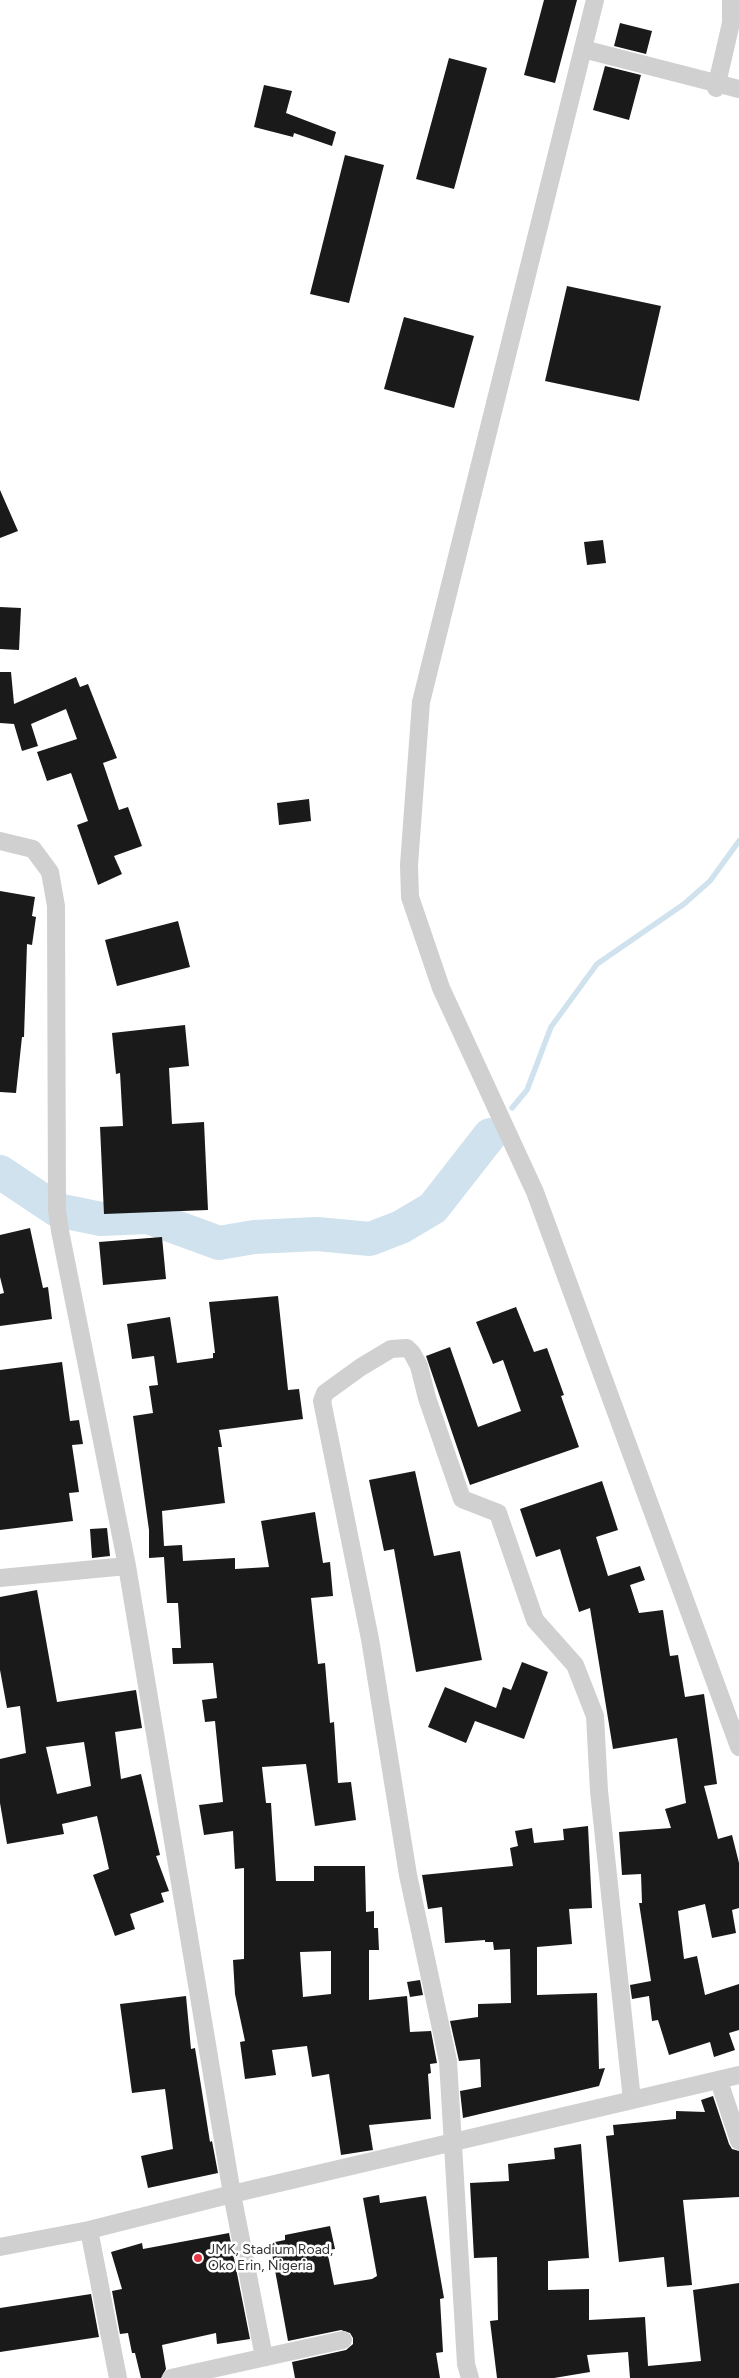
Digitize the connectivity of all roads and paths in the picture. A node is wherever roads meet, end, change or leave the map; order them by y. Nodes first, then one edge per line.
1 (595, 0) edge
2 (731, 0) edge
3 (583, 49) junction
4 (716, 86) junction
5 (739, 90) edge
6 (0, 841) edge
7 (127, 1566) junction
8 (0, 1578) edge
9 (739, 1747) edge
10 (739, 2074) edge
11 (719, 2080) junction
12 (632, 2100) junction
13 (739, 2140) edge
14 (452, 2141) junction
15 (232, 2194) junction
16 (89, 2230) junction
17 (0, 2247) edge
18 (343, 2340) dead end
19 (264, 2357) junction
20 (118, 2378) edge
21 (170, 2378) edge
22 (470, 2378) edge

1 - 3 street
2 - 4 street
3 - 4 street
3 - 9 street
4 - 5 street
6 - 7 street
7 - 8 street
7 - 15 street
10 - 11 street
11 - 12 street
11 - 13 street
12 - 14 street
12 - 14 street
14 - 15 street
14 - 22 street
15 - 16 street
15 - 19 street
16 - 17 street
16 - 20 street
18 - 19 street
19 - 21 street

